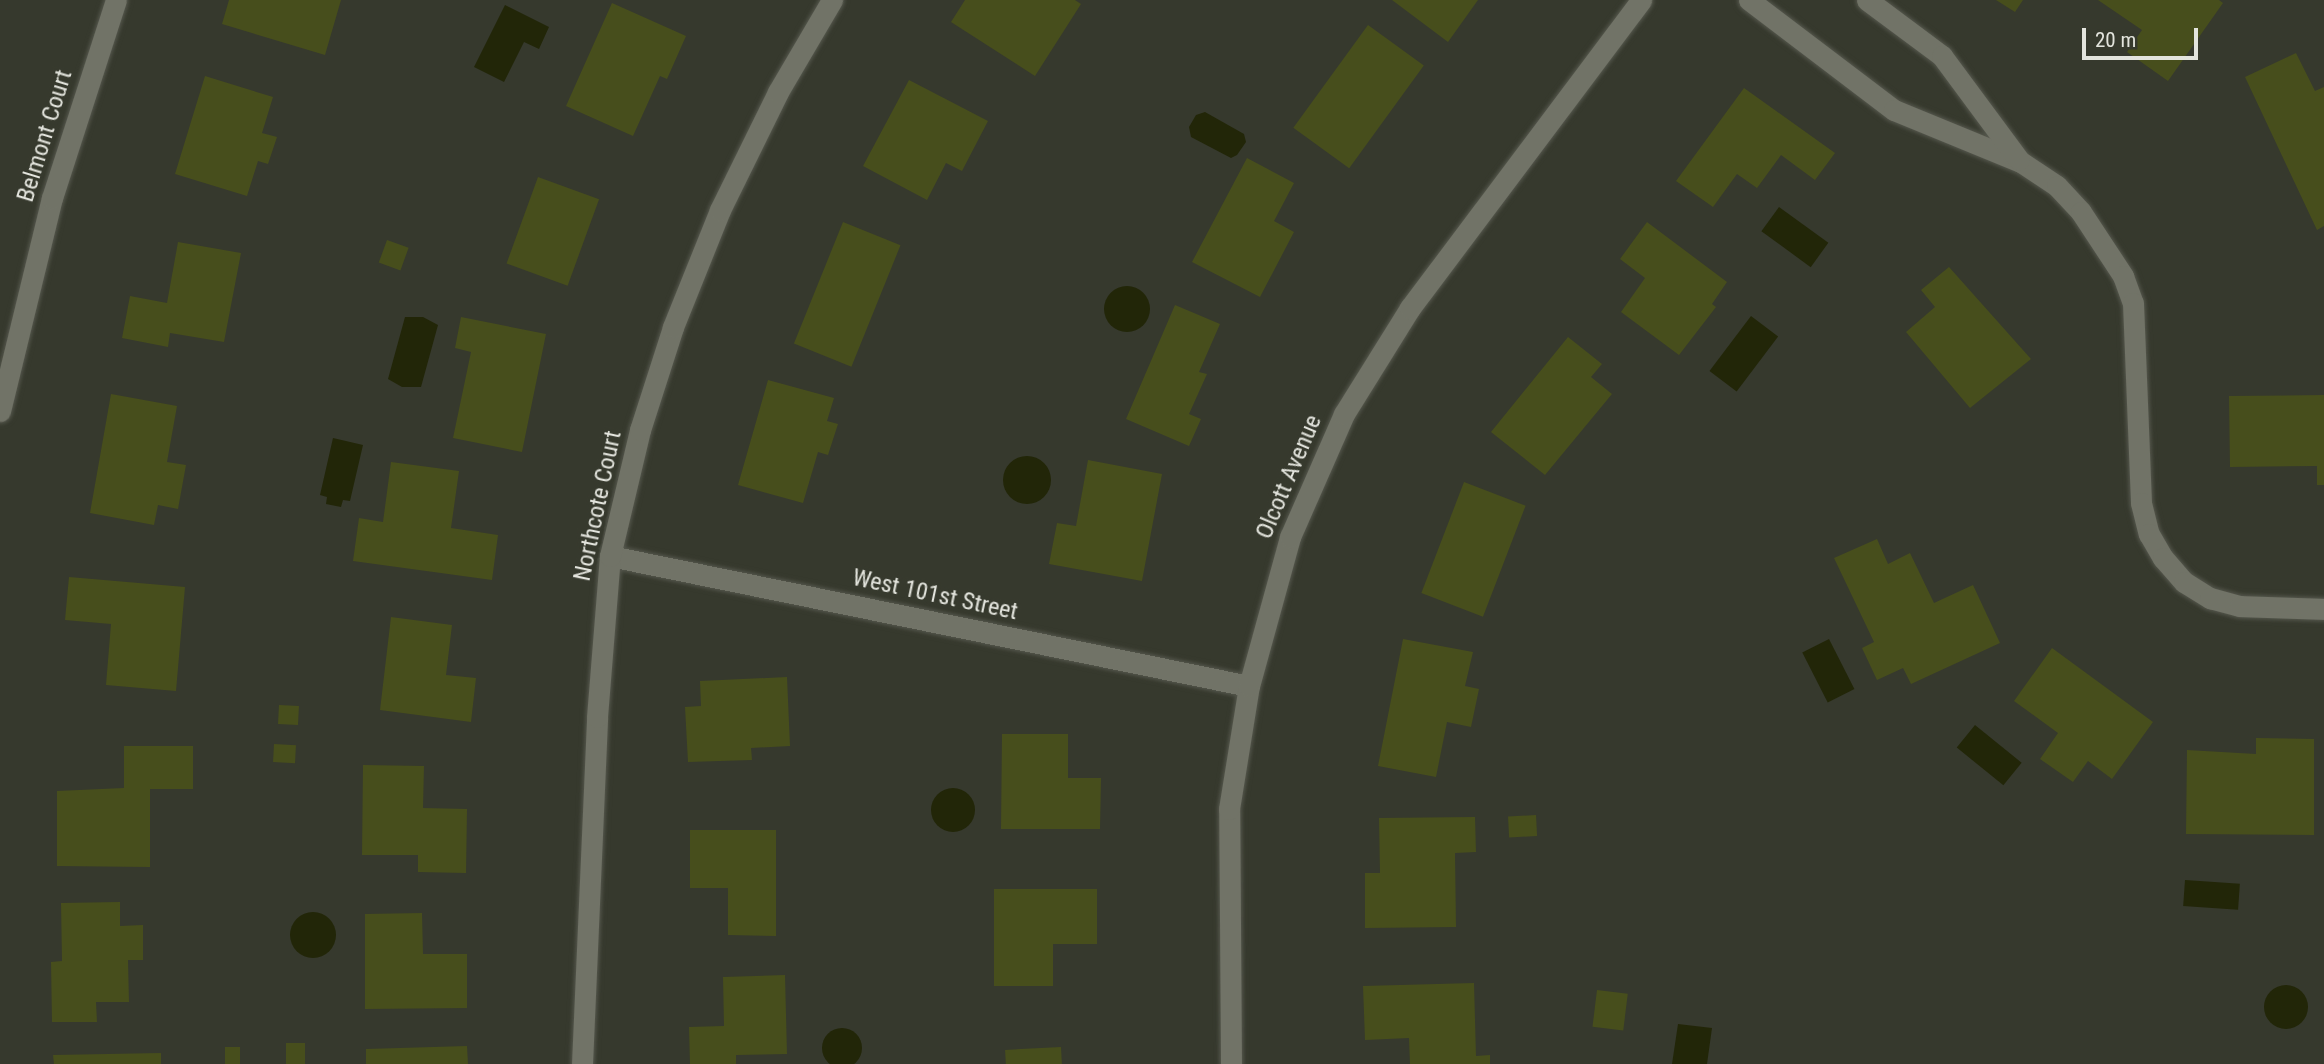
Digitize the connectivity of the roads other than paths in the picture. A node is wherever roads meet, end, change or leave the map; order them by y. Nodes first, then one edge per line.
1 (116, 0) edge
2 (832, 0) edge
3 (1641, 0) edge
4 (1749, 0) edge
5 (1867, 0) edge
6 (2021, 162) junction
7 (0, 411) edge
8 (610, 556) junction
9 (2324, 609) edge
10 (1249, 686) junction
11 (582, 1064) edge
12 (1230, 1064) edge

1 - 7 street, Belmont Court
2 - 8 street, Northcote Court
3 - 10 street, Olcott Avenue
4 - 6 street
5 - 6 street
6 - 9 street
8 - 10 street, West 101st Street
8 - 11 street, Northcote Court
10 - 12 street, Olcott Avenue

